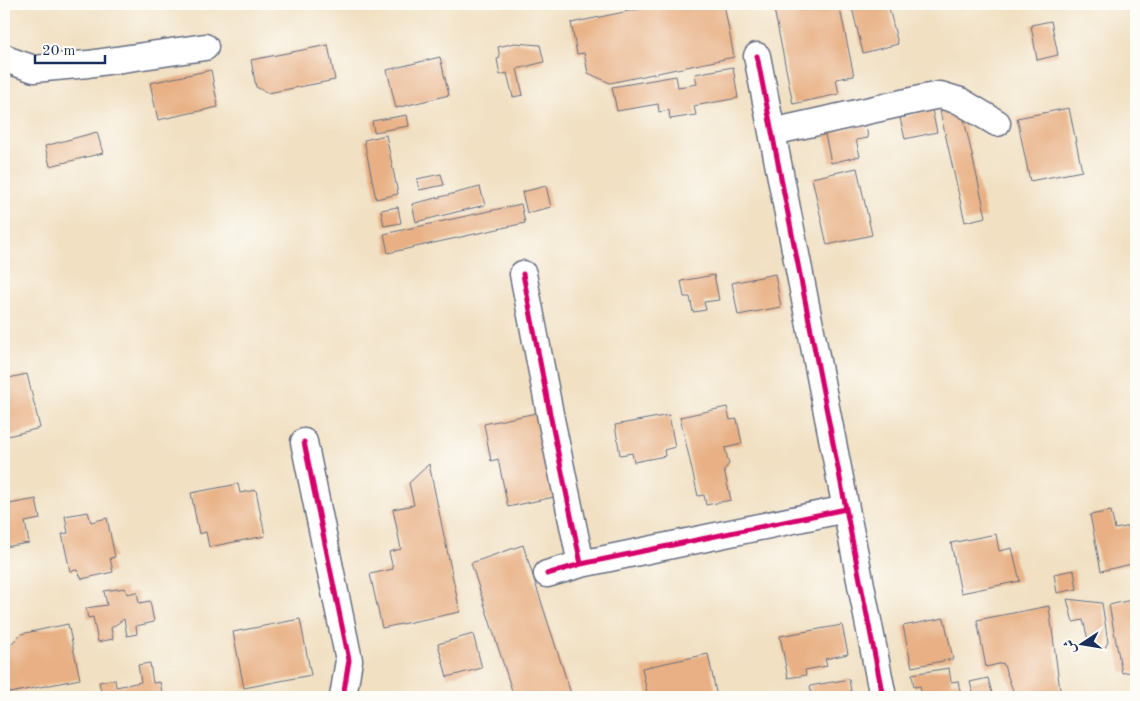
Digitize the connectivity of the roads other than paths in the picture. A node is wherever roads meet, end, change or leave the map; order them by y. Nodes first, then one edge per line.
1 (205, 47) dead end
2 (757, 56) dead end
3 (4, 57) edge
4 (997, 123) dead end
5 (772, 132) junction
6 (523, 274) dead end
7 (304, 442) dead end
8 (846, 509) junction
9 (580, 564) junction
10 (547, 574) dead end
11 (343, 697) edge
12 (883, 697) edge

1 - 3 street
2 - 5 street
4 - 5 street
5 - 8 street
6 - 9 street
7 - 11 street
8 - 9 street
8 - 12 street
9 - 10 street

